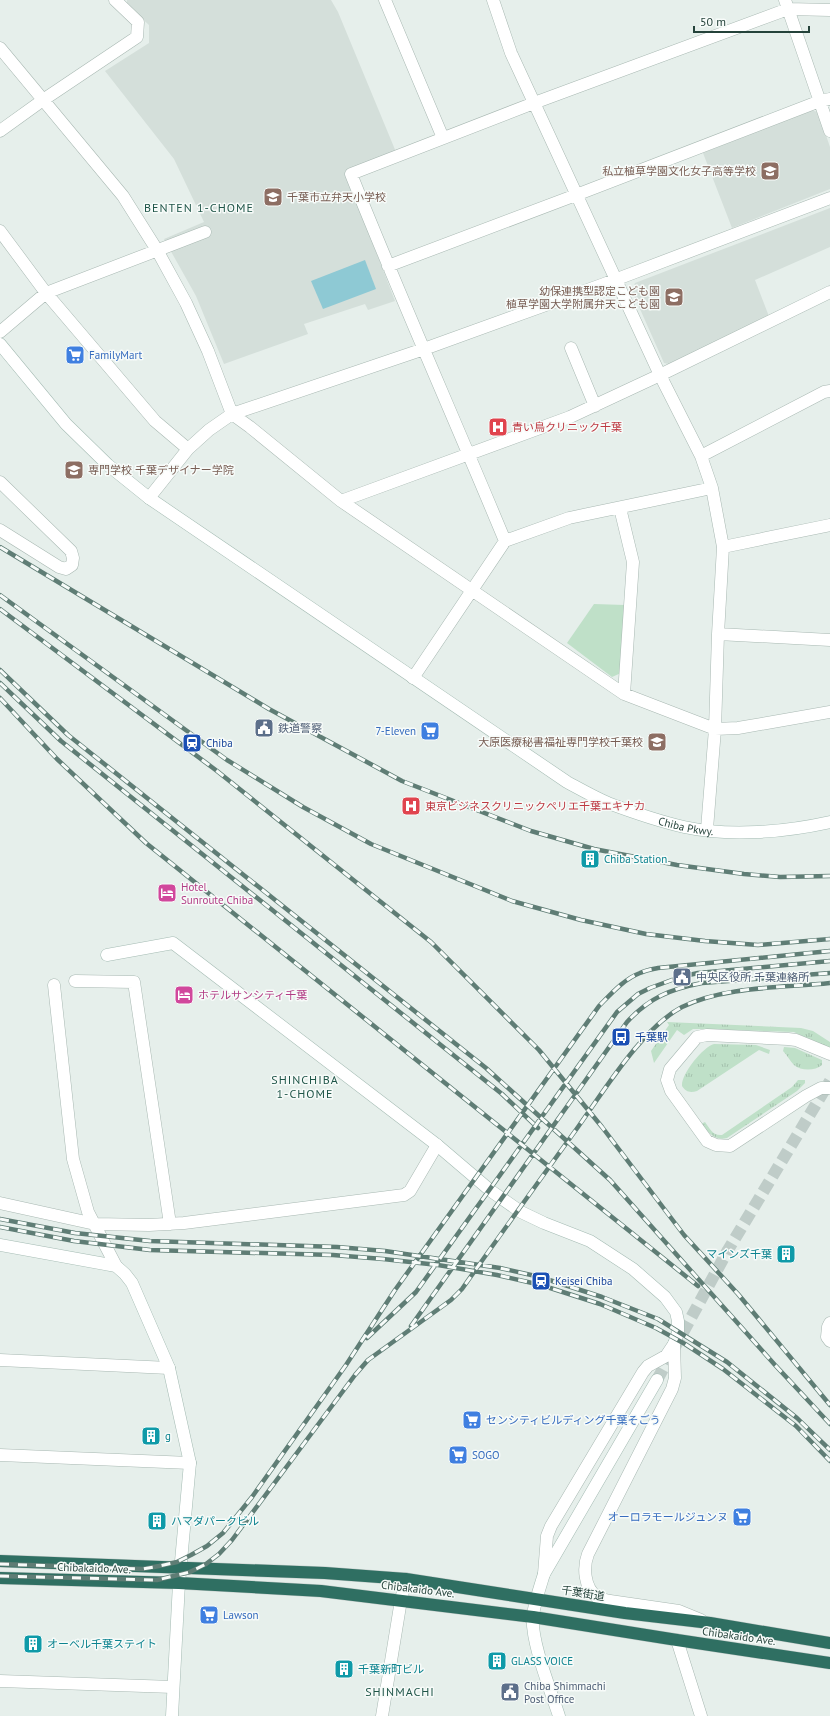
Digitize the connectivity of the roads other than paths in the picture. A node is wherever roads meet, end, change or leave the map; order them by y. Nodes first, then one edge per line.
1 (115, 0) edge
2 (385, 0) edge
3 (493, 0) edge
4 (787, 5) edge
5 (830, 10) edge
6 (0, 48) edge
7 (43, 100) junction
8 (825, 100) edge
9 (534, 102) junction
10 (0, 131) edge
11 (830, 131) edge
12 (443, 138) junction
13 (576, 195) junction
14 (830, 198) edge
15 (0, 231) edge
16 (205, 232) dead end
17 (157, 250) junction
18 (388, 266) junction
19 (616, 280) junction
20 (830, 292) edge
21 (46, 293) junction
22 (0, 332) edge
23 (0, 344) edge
24 (571, 348) dead end
25 (424, 349) junction
26 (660, 376) junction
27 (830, 391) edge
28 (594, 406) junction
29 (232, 414) junction
30 (188, 449) junction
31 (469, 455) junction
32 (701, 456) junction
33 (0, 482) edge
34 (712, 488) junction
35 (149, 498) junction
36 (341, 500) junction
37 (620, 508) junction
38 (830, 525) edge
39 (0, 530) edge
40 (505, 541) junction
41 (723, 547) junction
42 (471, 591) junction
43 (718, 634) junction
44 (830, 640) edge
45 (413, 678) junction
46 (624, 694) junction
47 (830, 712) edge
48 (715, 729) junction
49 (830, 822) edge
50 (707, 829) junction
51 (108, 955) dead end
52 (75, 981) dead end
53 (54, 985) dead end
54 (830, 1054) edge
55 (827, 1087) edge
56 (437, 1145) junction
57 (0, 1203) edge
58 (94, 1224) junction
59 (170, 1224) junction
60 (0, 1245) edge
61 (116, 1266) junction
62 (830, 1323) edge
63 (830, 1341) edge
64 (674, 1344) junction
65 (0, 1360) edge
66 (168, 1368) junction
67 (657, 1380) tunnel mouth
68 (0, 1455) edge
69 (190, 1463) junction
70 (0, 1561) edge
71 (180, 1568) junction
72 (544, 1574) junction
73 (0, 1578) edge
74 (406, 1580) junction
75 (179, 1583) junction
76 (536, 1599) junction
77 (401, 1600) junction
78 (533, 1617) junction
79 (710, 1623) junction
80 (677, 1640) junction
81 (830, 1643) edge
82 (830, 1663) edge
83 (0, 1681) edge
84 (173, 1687) junction
85 (172, 1716) edge
86 (382, 1716) edge
87 (559, 1716) edge
88 (701, 1716) edge

1 - 7 street
2 - 12 street
3 - 9 street
4 - 5 street
4 - 8 street
4 - 9 street
6 - 7 street
7 - 10 street
7 - 17 street
8 - 11 street
8 - 13 street
9 - 12 street
9 - 13 street
12 - 18 street
13 - 18 street
13 - 19 street
14 - 19 street
15 - 21 street
16 - 17 street
17 - 21 street
17 - 29 street
18 - 25 street
19 - 25 street
19 - 26 street
20 - 26 street
21 - 22 street
21 - 30 street
23 - 35 street, Chiba Pkwy.
24 - 28 street
25 - 29 street
25 - 31 street
26 - 28 street
26 - 32 street
27 - 32 street
28 - 31 street
29 - 30 street
29 - 36 street
30 - 35 street
31 - 36 street
31 - 40 street
32 - 34 street
33 - 39 street
34 - 37 street
34 - 41 street
35 - 45 street, Chiba Pkwy.
36 - 42 street
37 - 40 street
37 - 46 street
38 - 41 street
40 - 42 street
41 - 43 street
42 - 45 street
42 - 46 street
43 - 44 street
43 - 48 street
45 - 50 street, Chiba Pkwy.
46 - 48 street
47 - 48 street
48 - 50 street
49 - 50 street, Chiba Pkwy.
51 - 56 street
52 - 59 street
53 - 58 street
54 - 55 street
56 - 59 street
56 - 64 street
57 - 58 street
58 - 59 street
58 - 61 street
60 - 61 street
61 - 66 street
62 - 63 street
64 - 72 street
64 - 79 street
65 - 66 street
66 - 69 street
67 - 72 street
68 - 69 street
69 - 71 street
70 - 71 highway, Chibakaido Ave.
71 - 74 highway, Chibakaido Ave.
71 - 75 street
72 - 76 street
73 - 75 highway, Chibakaido Ave.
74 - 76 highway, Chibakaido Ave.
74 - 77 street
75 - 77 highway, Chibakaido Ave.
75 - 84 street
76 - 78 street
76 - 79 highway, 千葉街道
77 - 78 highway, Chibakaido Ave.
77 - 86 street
78 - 80 highway, Chibakaido Ave.
78 - 87 street
79 - 81 highway, Chibakaido Ave.
80 - 82 highway, Chibakaido Ave.
80 - 88 street
83 - 84 street
84 - 85 street

